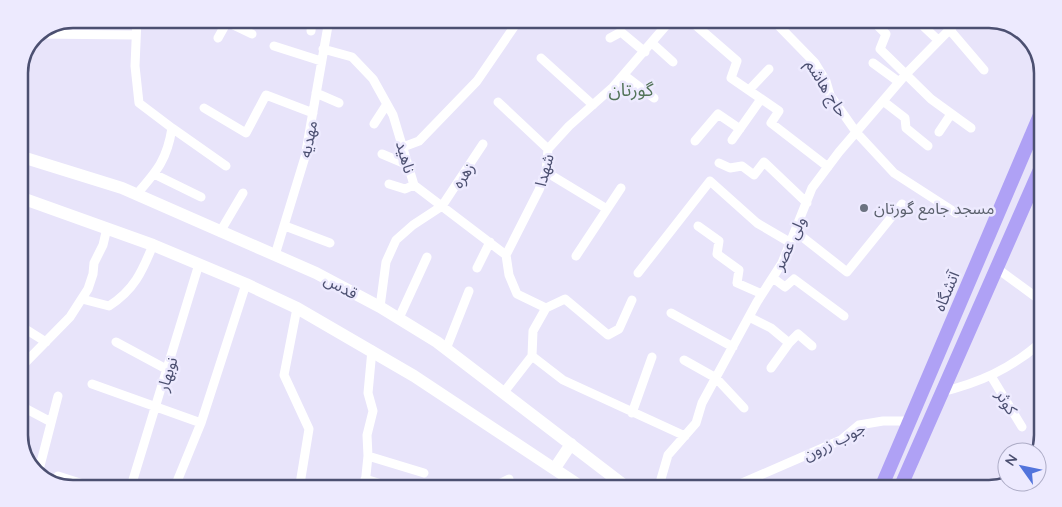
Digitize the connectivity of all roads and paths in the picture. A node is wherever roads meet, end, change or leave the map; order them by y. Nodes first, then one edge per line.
1 (136, 28) edge
2 (224, 28) edge
3 (241, 28) edge
4 (311, 28) edge
5 (327, 28) edge
6 (513, 28) edge
7 (661, 28) edge
8 (699, 28) edge
9 (781, 28) edge
10 (880, 28) edge
11 (925, 28) edge
12 (951, 28) edge
13 (953, 28) edge
14 (311, 31) dead end
15 (50, 34) edge
16 (252, 34) dead end
17 (135, 35) junction
18 (218, 38) dead end
19 (610, 38) dead end
20 (938, 40) junction
21 (652, 43) junction
22 (274, 46) dead end
23 (323, 49) junction
24 (645, 52) junction
25 (541, 58) dead end
26 (321, 61) junction
27 (673, 62) dead end
28 (873, 63) dead end
29 (769, 69) dead end
30 (984, 70) dead end
31 (906, 74) junction
32 (624, 75) junction
33 (898, 82) junction
34 (749, 90) junction
35 (316, 93) junction
36 (654, 98) dead end
37 (761, 99) junction
38 (883, 101) junction
39 (498, 102) dead end
40 (339, 103) dead end
41 (387, 104) junction
42 (593, 105) junction
43 (204, 108) dead end
44 (313, 113) junction
45 (951, 114) junction
46 (374, 124) dead end
47 (172, 128) junction
48 (970, 128) dead end
49 (740, 129) junction
50 (856, 132) junction
51 (939, 132) dead end
52 (732, 140) dead end
53 (695, 141) dead end
54 (484, 144) dead end
55 (1034, 144) edge
56 (928, 146) dead end
57 (403, 147) junction
58 (548, 149) junction
59 (382, 154) dead end
60 (28, 159) edge
61 (719, 163) dead end
62 (408, 165) junction
63 (226, 166) dead end
64 (828, 167) junction
65 (546, 172) junction
66 (154, 174) junction
67 (389, 184) dead end
68 (1034, 184) edge
69 (414, 185) junction
70 (621, 188) dead end
71 (243, 192) dead end
72 (136, 195) junction
73 (201, 197) dead end
74 (28, 201) edge
75 (807, 203) junction
76 (902, 204) dead end
77 (442, 206) junction
78 (608, 209) junction
79 (956, 213) dead end
80 (285, 226) junction
81 (698, 226) dead end
82 (107, 228) junction
83 (220, 232) junction
84 (796, 232) junction
85 (490, 242) junction
86 (330, 243) dead end
87 (791, 243) junction
88 (154, 245) junction
89 (275, 254) junction
90 (506, 255) junction
91 (576, 256) dead end
92 (427, 257) dead end
93 (199, 264) junction
94 (995, 267) junction
95 (477, 268) dead end
96 (638, 272) dead end
97 (773, 278) junction
98 (246, 284) junction
99 (469, 290) dead end
100 (762, 294) junction
101 (1034, 296) edge
102 (82, 299) junction
103 (632, 300) dead end
104 (380, 306) junction
105 (297, 308) junction
106 (546, 308) junction
107 (671, 313) dead end
108 (844, 316) dead end
109 (749, 317) junction
110 (399, 318) junction
111 (28, 331) edge
112 (46, 342) junction
113 (116, 342) dead end
114 (789, 343) junction
115 (812, 346) dead end
116 (733, 347) junction
117 (1034, 348) edge
118 (446, 349) junction
119 (372, 350) junction
120 (532, 356) junction
121 (652, 357) dead end
122 (28, 359) edge
123 (684, 360) dead end
124 (771, 368) dead end
125 (168, 370) junction
126 (991, 376) junction
127 (716, 378) junction
128 (92, 384) dead end
129 (504, 392) junction
130 (941, 392) junction
131 (58, 396) dead end
132 (157, 408) junction
133 (744, 408) dead end
134 (28, 409) edge
135 (632, 413) junction
136 (910, 421) junction
137 (51, 422) junction
138 (201, 423) junction
139 (1022, 427) dead end
140 (685, 436) junction
141 (571, 444) junction
142 (368, 456) junction
143 (40, 466) dead end
144 (555, 468) junction
145 (424, 473) dead end
146 (58, 476) dead end
147 (69, 480) edge
148 (133, 480) edge
149 (178, 480) edge
150 (301, 480) edge
151 (365, 480) edge
152 (572, 480) edge
153 (617, 480) edge
154 (661, 480) edge
155 (749, 480) edge
156 (884, 480) edge
157 (903, 480) edge

1 - 17 street
2 - 18 street
3 - 16 street
4 - 14 street
5 - 23 street, مهدیه
6 - 57 street
7 - 21 street, شهدا
8 - 34 street
9 - 50 street, حاج هاشم
10 - 31 street
11 - 20 street
12 - 20 street, ولی عصر
13 - 30 street
15 - 17 street
17 - 47 street
19 - 24 street
20 - 31 street, ولی عصر
21 - 24 street, شهدا
21 - 27 street
22 - 26 street
23 - 26 street, مهدیه
23 - 41 street, ناهید
24 - 32 street, شهدا
25 - 42 street
26 - 35 street, مهدیه
28 - 33 street
29 - 34 street
31 - 33 street, ولی عصر
31 - 45 street
32 - 36 street
32 - 42 street, شهدا
33 - 38 street, ولی عصر
34 - 37 street
35 - 40 street
35 - 44 street, مهدیه
37 - 49 street
37 - 64 street
38 - 50 street, ولی عصر
38 - 56 street
39 - 58 street
41 - 46 street
41 - 57 street, ناهید
42 - 58 street, شهدا
43 - 44 street
44 - 80 street, مهدیه
45 - 48 street
45 - 51 street
47 - 63 street
47 - 66 street
49 - 52 street
49 - 53 street
50 - 64 street, ولی عصر
50 - 79 street, حاج هاشم
54 - 77 street, زهره
55 - 136 main road, آتشگاه
57 - 62 street, ناهید
58 - 65 street, شهدا
59 - 62 street
60 - 72 main road, قدس
61 - 75 street
62 - 69 street, ناهید
64 - 75 street, ولی عصر
65 - 78 street
65 - 90 street, شهدا
66 - 72 street
66 - 73 street
67 - 69 street
68 - 94 main road
69 - 77 street, ناهید
70 - 78 street
71 - 83 street
72 - 83 main road, قدس
74 - 82 main road
75 - 84 street, ولی عصر
76 - 84 street
77 - 85 street, ناهید
77 - 104 street
78 - 91 street
80 - 86 street
80 - 89 street, مهدیه
81 - 100 street
82 - 88 main road
82 - 102 street
83 - 89 main road, قدس
84 - 87 street, ولی عصر
85 - 90 street, ناهید
85 - 95 street
87 - 96 street
87 - 97 street, ولی عصر
88 - 93 main road
88 - 102 street
89 - 104 main road, قدس
90 - 106 street
92 - 110 street
93 - 98 main road
93 - 125 street, نوبهار
94 - 101 street
94 - 130 main road
97 - 100 street, ولی عصر
97 - 108 street
98 - 105 main road
98 - 138 street
99 - 118 street
100 - 109 street, ولی عصر
102 - 112 street
103 - 106 street
104 - 110 main road, قدس
105 - 119 main road
105 - 150 street
106 - 120 street
107 - 116 street
109 - 114 street
109 - 116 street, ولی عصر
110 - 118 main road, قدس
111 - 112 street
112 - 122 street
113 - 125 street
114 - 115 street
114 - 124 street
116 - 127 street, ولی عصر
117 - 126 street
118 - 129 main road, قدس
119 - 142 street
119 - 144 main road
120 - 129 street
120 - 135 street
121 - 135 street
123 - 127 street
125 - 132 street, نوبهار
126 - 130 street
126 - 139 street, کوثر
127 - 133 street
127 - 140 street, ولی عصر
128 - 132 street
129 - 141 main road, قدس
130 - 157 main road
131 - 137 street
132 - 138 street
132 - 148 street, نوبهار
134 - 137 street
135 - 140 street
136 - 155 street, جوب زرون
136 - 156 main road, آتشگاه
137 - 143 street
138 - 149 street
140 - 154 street, ولی عصر
141 - 144 main road
141 - 153 main road, قدس
142 - 145 street
142 - 151 street
144 - 152 main road
146 - 147 street

